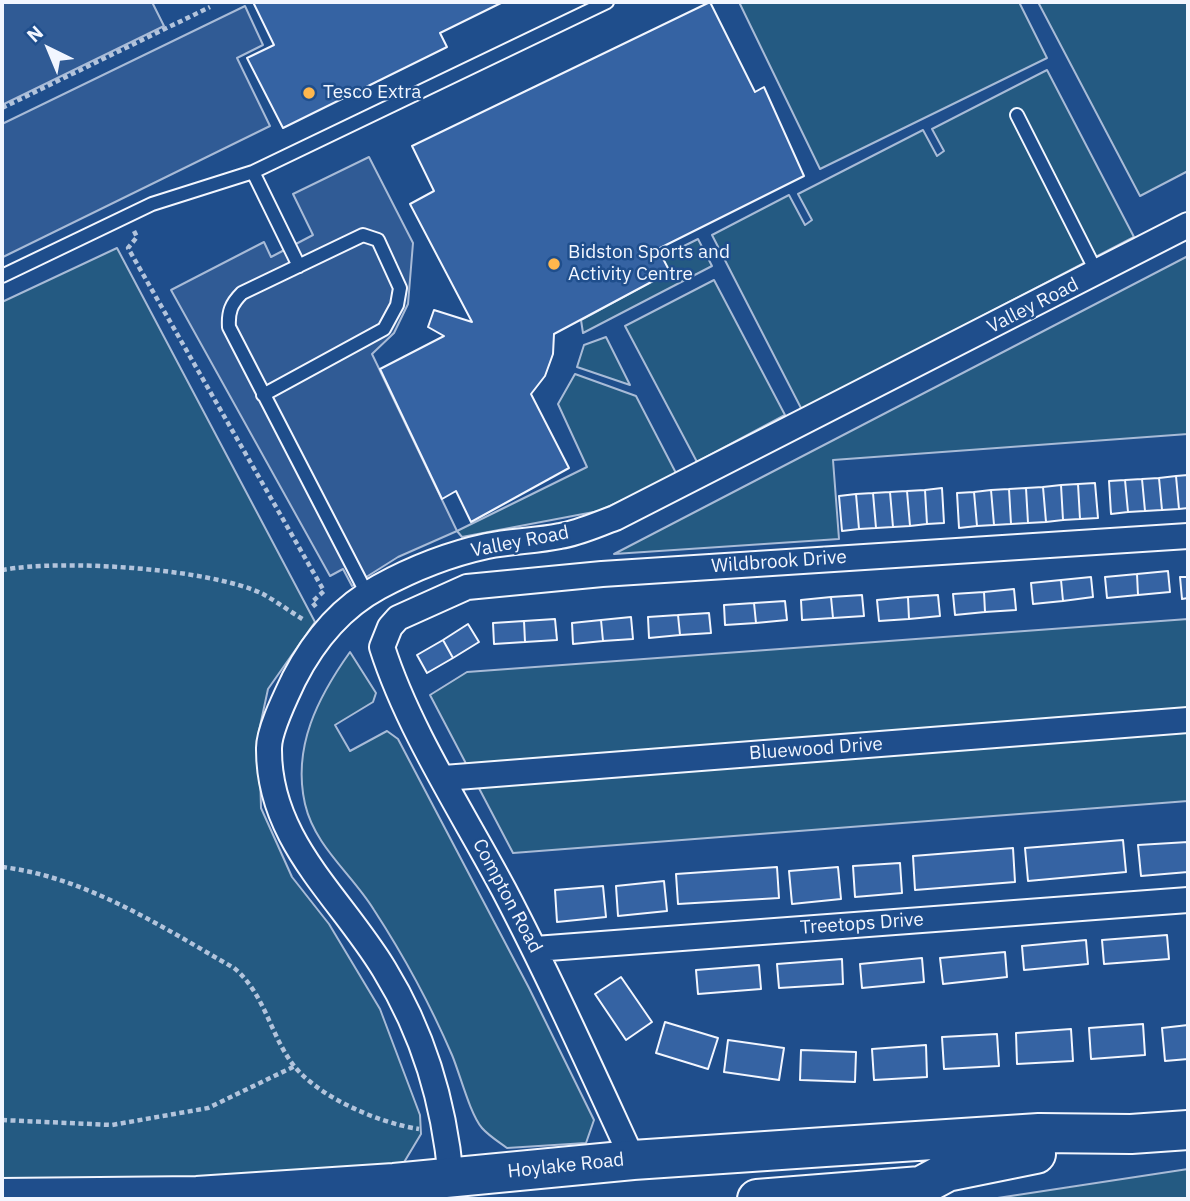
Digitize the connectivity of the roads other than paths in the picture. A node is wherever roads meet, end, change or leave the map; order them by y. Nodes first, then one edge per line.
1 (607, 2) edge
2 (1017, 115) dead end
3 (253, 172) junction
4 (1188, 225) edge
5 (299, 266) junction
6 (1097, 273) junction
7 (2, 276) edge
8 (263, 395) junction
9 (1188, 536) edge
10 (367, 594) junction
11 (386, 635) joint
12 (1188, 720) edge
13 (444, 778) junction
14 (1188, 900) edge
15 (535, 949) junction
16 (1188, 1130) edge
17 (1131, 1134) junction
18 (633, 1160) junction
19 (450, 1178) junction
20 (2, 1198) edge
21 (757, 1199) edge

1 - 3 lane
2 - 6 lane
3 - 5 lane
3 - 7 lane
4 - 6 street, Valley Road
5 - 8 lane
5 - 8 lane
6 - 10 street, Valley Road
8 - 10 lane
9 - 11 street, Wildbrook Drive
10 - 19 street, Valley Road
11 - 13 street, Compton Road
12 - 13 street, Bluewood Drive
13 - 15 street, Compton Road
14 - 15 street, Treetops Drive
15 - 18 street, Compton Road
16 - 17 main road, Hoylake Road
17 - 18 main road, Hoylake Road
17 - 21 main road, Hoylake Road
18 - 19 main road, Hoylake Road
19 - 20 main road, Hoylake Road

